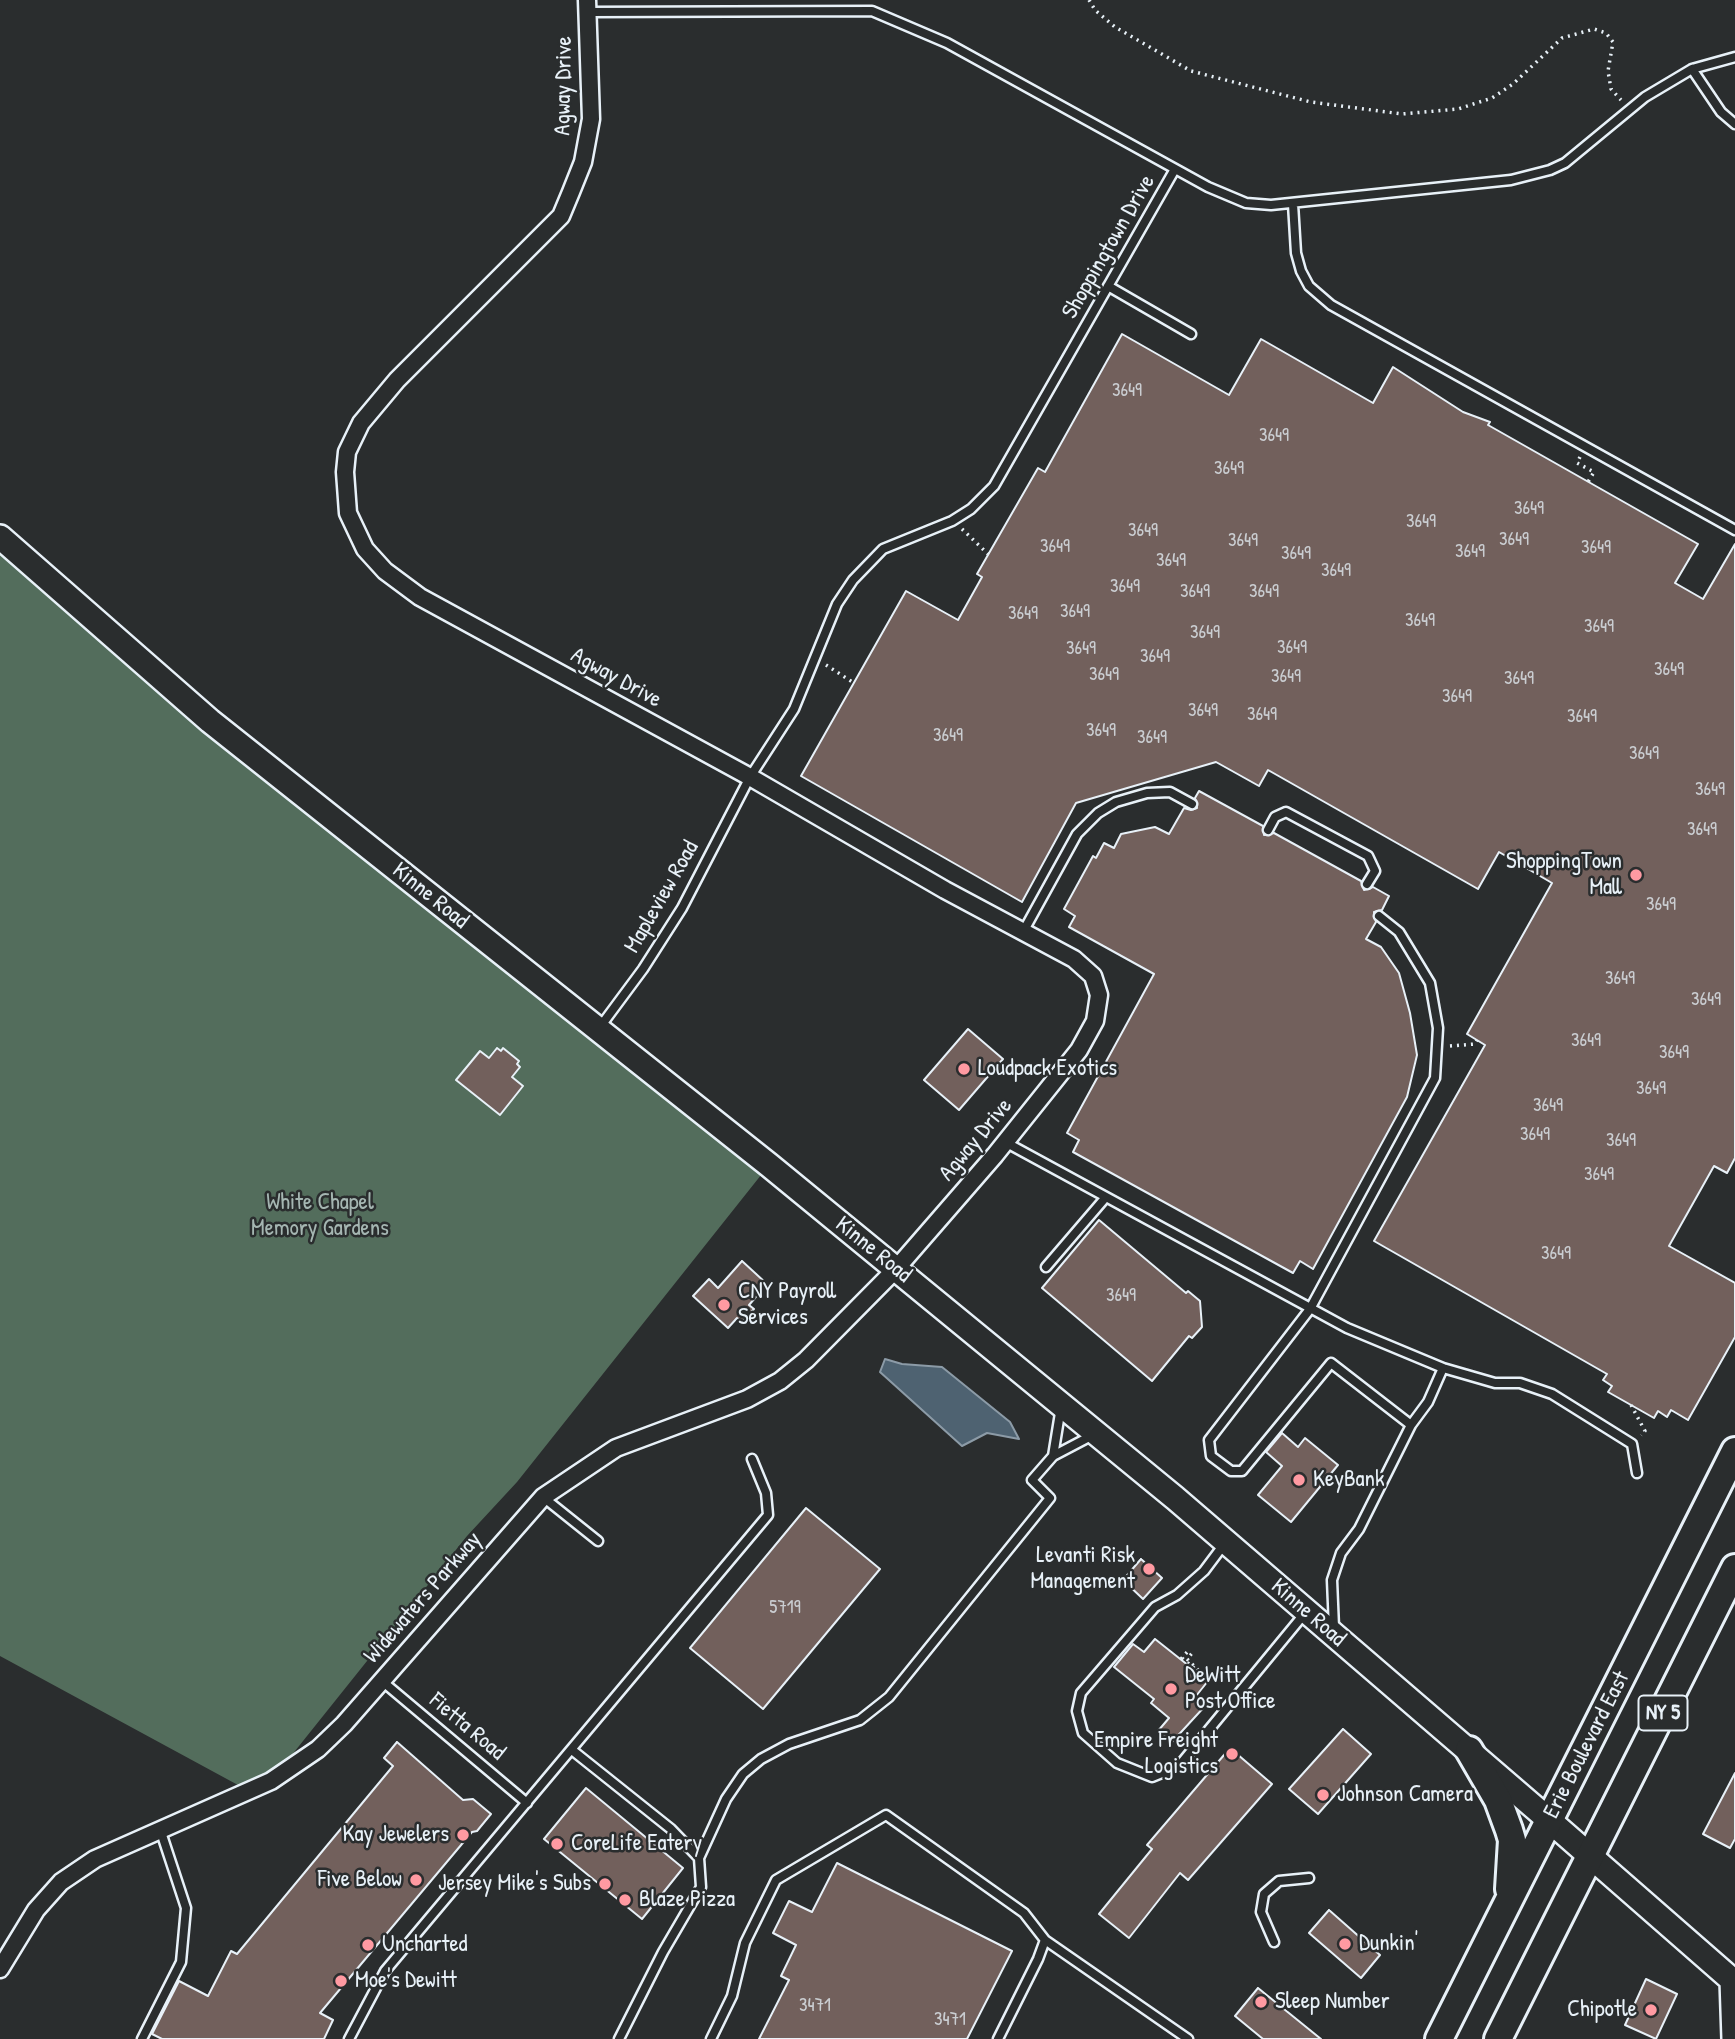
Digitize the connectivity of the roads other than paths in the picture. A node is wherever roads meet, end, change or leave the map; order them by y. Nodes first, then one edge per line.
1 (588, 6) edge
2 (1735, 57) edge
3 (1692, 69) junction
4 (1735, 124) edge
5 (1175, 169) junction
6 (1293, 204) junction
7 (1108, 286) junction
8 (1191, 334) dead end
9 (1735, 530) edge
10 (0, 537) edge
11 (750, 776) junction
12 (1192, 804) dead end
13 (1268, 830) dead end
14 (1367, 884) dead end
15 (1379, 916) dead end
16 (1023, 932) junction
17 (597, 1030) junction
18 (1005, 1142) junction
19 (1106, 1197) junction
20 (1046, 1267) dead end
21 (896, 1269) junction
22 (1310, 1309) junction
23 (1443, 1368) junction
24 (1061, 1406) junction
25 (1411, 1426) junction
26 (1095, 1434) junction
27 (1735, 1451) edge
28 (1053, 1456) junction
29 (752, 1459) dead end
30 (1637, 1473) dead end
31 (542, 1497) junction
32 (598, 1541) dead end
33 (1226, 1542) junction
34 (1735, 1568) edge
35 (1307, 1611) junction
36 (1334, 1635) junction
37 (382, 1681) junction
38 (572, 1750) junction
39 (1469, 1751) junction
40 (527, 1803) junction
41 (1549, 1820) junction
42 (161, 1832) junction
43 (698, 1858) junction
44 (1591, 1858) junction
45 (1309, 1878) dead end
46 (1509, 1900) junction
47 (1045, 1940) junction
48 (1274, 1942) dead end
49 (0, 1969) edge
50 (1734, 1976) edge
51 (142, 2039) edge
52 (349, 2039) edge
53 (619, 2039) edge
54 (711, 2039) edge
55 (998, 2039) edge
56 (1188, 2039) edge
57 (1439, 2039) edge
58 (1498, 2039) edge
59 (1734, 2039) edge

1 - 5 lane
1 - 11 street, Agway Drive
2 - 3 lane, Shoppingtown Drive
3 - 4 lane
3 - 6 lane, Shoppingtown Drive
5 - 6 lane, Shoppingtown Drive
5 - 7 lane, Shoppingtown Drive
6 - 9 lane
7 - 8 lane
7 - 11 lane, Shoppingtown Drive
10 - 17 street, Kinne Road
11 - 16 street, Agway Drive
11 - 17 lane, Mapleview Road
12 - 16 lane
13 - 14 lane
15 - 22 lane
16 - 18 street, Agway Drive
17 - 21 street, Kinne Road
18 - 19 lane
18 - 21 street, Agway Drive
19 - 20 lane
19 - 22 lane
21 - 24 street, Kinne Road
21 - 31 street, Widewaters Parkway
22 - 23 lane
22 - 25 lane
23 - 25 lane
23 - 30 lane
24 - 26 street, Kinne Road
24 - 28 lane
25 - 36 lane
26 - 28 lane
26 - 33 street, Kinne Road
27 - 41 main road, Erie Boulevard East / NY 5
28 - 43 lane
29 - 38 lane
31 - 32 lane
31 - 37 street, Widewaters Parkway
33 - 35 street, Kinne Road
33 - 35 lane
34 - 44 main road, NY 5
35 - 36 street, Kinne Road
36 - 39 street, Kinne Road
37 - 40 lane, Fietta Road
37 - 42 street, Widewaters Parkway
38 - 40 lane
38 - 43 lane
39 - 41 street, Kinne Road
39 - 46 main road
40 - 52 lane
41 - 44 street, Kinne Road
41 - 46 main road, Erie Boulevard East / NY 5
42 - 49 street, Widewaters Parkway
42 - 51 lane
43 - 53 lane
44 - 50 street, Kinne Road
44 - 58 main road, NY 5
45 - 48 lane
46 - 57 main road, Erie Boulevard East / NY 5
47 - 54 lane
47 - 55 lane
47 - 56 lane
50 - 59 street

